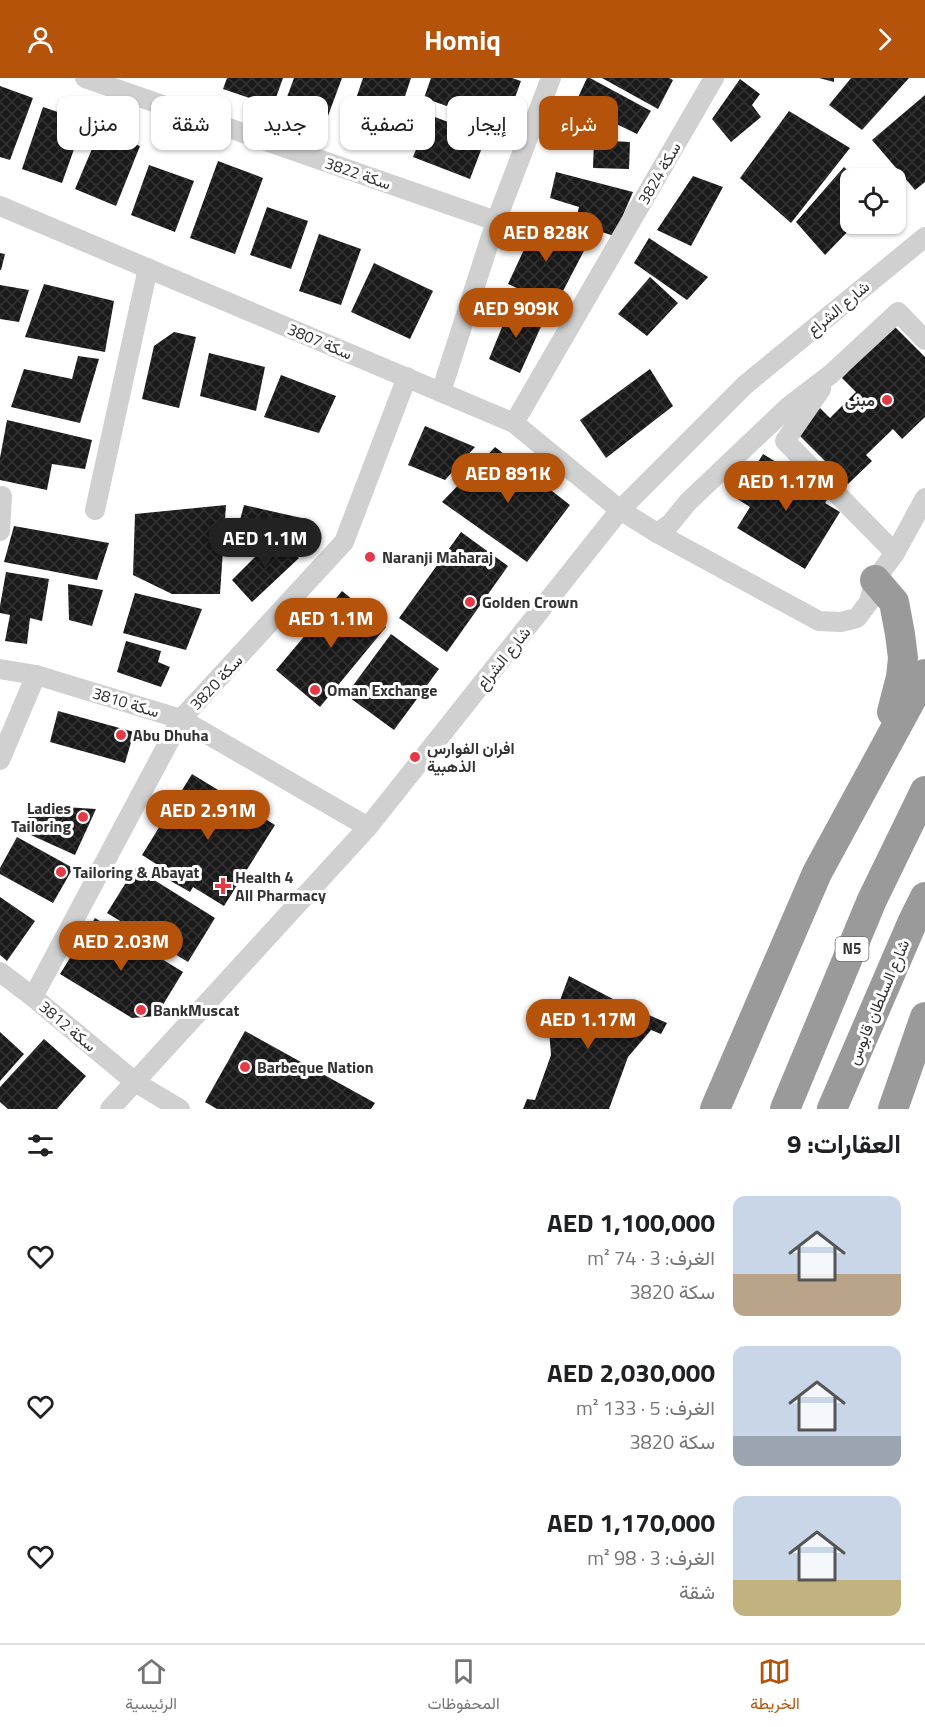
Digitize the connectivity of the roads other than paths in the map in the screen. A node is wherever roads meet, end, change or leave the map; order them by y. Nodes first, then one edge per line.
1 (85, 78) edge
2 (551, 78) edge
3 (714, 78) edge
4 (0, 206) edge
5 (496, 221) junction
6 (925, 237) edge
7 (148, 268) junction
8 (925, 340) edge
9 (831, 374) junction
10 (407, 377) junction
11 (441, 392) junction
12 (514, 423) junction
13 (2, 496) dead end
14 (925, 498) edge
15 (94, 510) dead end
16 (620, 510) junction
17 (0, 531) edge
18 (657, 533) junction
19 (895, 553) junction
20 (874, 580) junction
21 (0, 669) edge
22 (925, 674) edge
23 (36, 675) junction
24 (181, 719) junction
25 (0, 760) edge
26 (874, 765) junction
27 (925, 791) edge
28 (368, 827) junction
29 (925, 897) edge
30 (0, 972) edge
31 (33, 997) junction
32 (925, 1017) edge
33 (920, 1042) edge
34 (135, 1082) junction
35 (110, 1109) edge
36 (180, 1109) edge
37 (714, 1109) edge
38 (785, 1109) edge
39 (832, 1109) edge
40 (893, 1109) edge

1 - 5 street, سكة 3822
2 - 5 street
3 - 12 street, سكة 3824
4 - 7 street, سكة 3807
5 - 11 street
6 - 16 street, شارع الشراع
7 - 10 street, سكة 3807
7 - 15 street
8 - 9 street
9 - 18 street
9 - 19 street
10 - 11 street, سكة 3807
10 - 24 street, سكة 3820
11 - 12 street, سكة 3807
12 - 16 street, سكة 3807
13 - 17 street
14 - 19 street
16 - 18 street, سكة 3807
16 - 28 street, شارع الشراع
18 - 20 street, سكة 3807
19 - 20 street
20 - 26 highway
21 - 23 street, سكة 3810
22 - 26 highway
23 - 24 street, سكة 3810
23 - 25 street
24 - 28 street, سكة 3810
24 - 31 street, سكة 3820
26 - 37 highway
27 - 38 highway, N5
28 - 34 street, شارع الشراع
29 - 39 highway, شارع السلطان قابوس
30 - 31 street, سكة 3812
31 - 34 street, سكة 3812
32 - 33 highway
33 - 40 highway
34 - 35 street, شارع الشراع
34 - 36 street, سكة 3812

